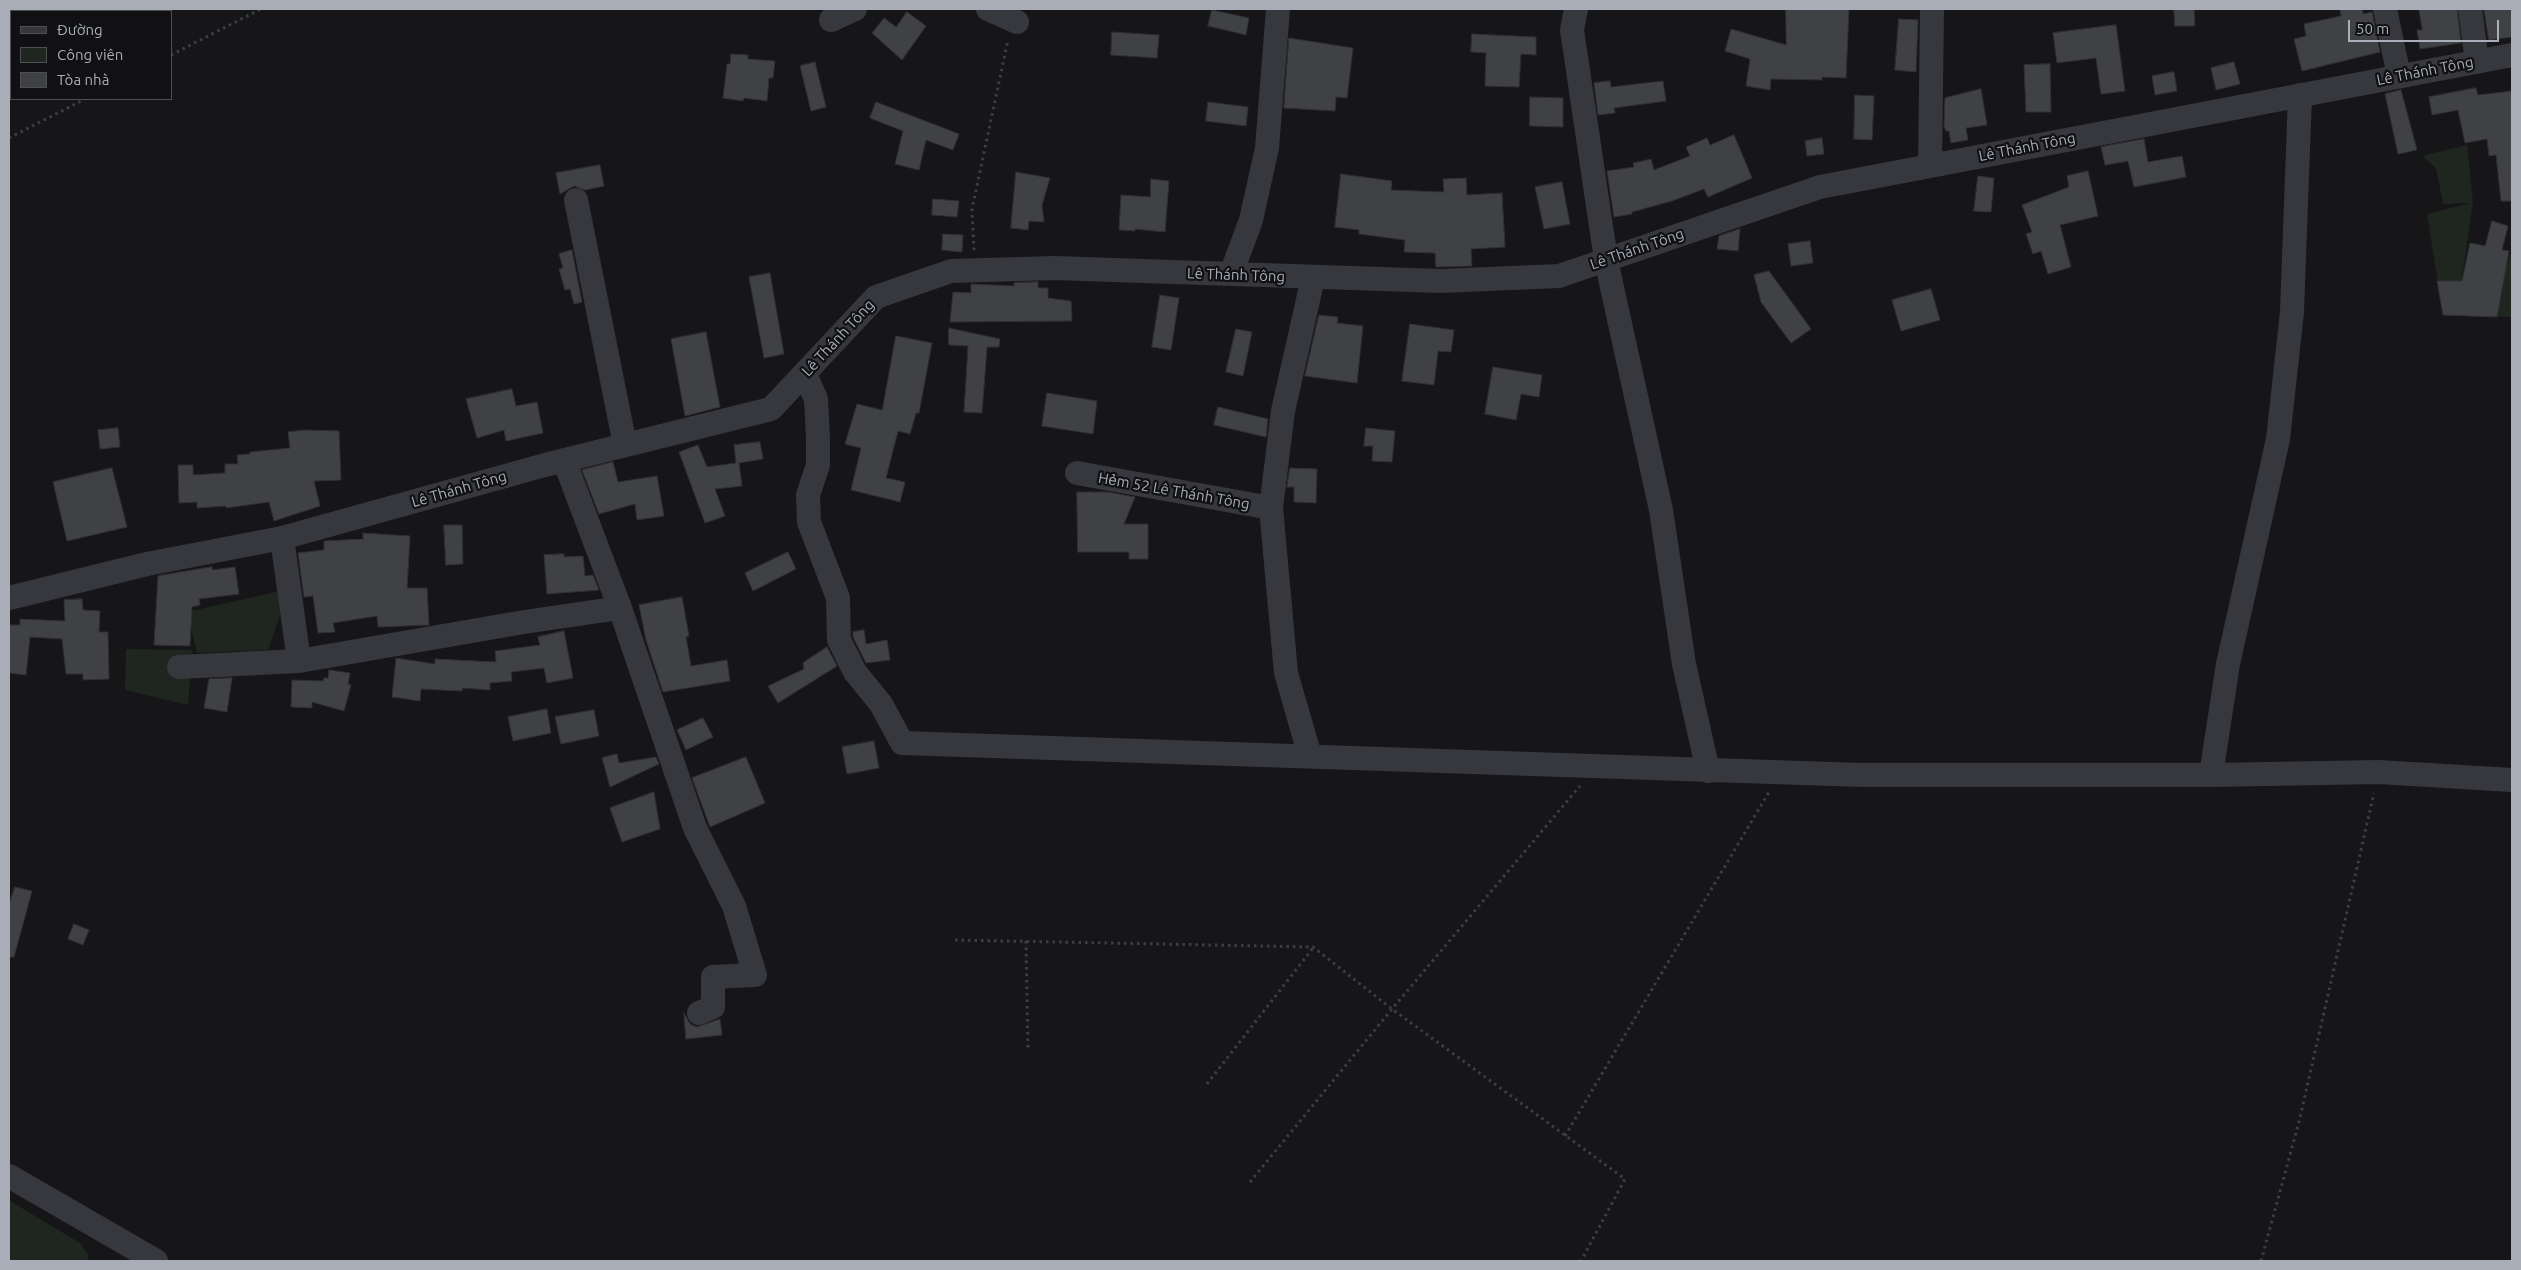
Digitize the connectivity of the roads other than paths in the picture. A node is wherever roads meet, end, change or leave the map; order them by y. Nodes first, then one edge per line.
1 (855, 9) edge
2 (988, 9) edge
3 (1278, 9) edge
4 (1576, 9) edge
5 (1932, 9) edge
6 (2385, 9) edge
7 (2470, 9) edge
8 (831, 20) dead end
9 (1017, 22) road end
10 (2512, 55) edge
11 (2476, 62) junction
12 (2399, 76) junction
13 (2300, 95) junction
14 (1930, 166) junction
15 (576, 200) dead end
16 (1606, 260) junction
17 (1231, 274) junction
18 (1313, 278) junction
19 (805, 374) junction
20 (625, 445) junction
21 (564, 460) junction
22 (1077, 474) dead end
23 (1271, 508) junction
24 (282, 538) junction
25 (9, 598) edge
26 (620, 608) junction
27 (299, 661) junction
28 (179, 667) dead end
29 (1310, 756) junction
30 (1708, 771) junction
31 (2211, 775) junction
32 (2512, 780) edge
33 (699, 1013) dead end
34 (9, 1176) edge
35 (156, 1261) edge

1 - 8 street
2 - 9 street
3 - 17 street
4 - 16 street
5 - 14 street
6 - 12 street
7 - 11 street
10 - 11 street, Lê Thánh Tông
11 - 12 street, Lê Thánh Tông
12 - 13 street, Lê Thánh Tông
13 - 14 street, Lê Thánh Tông
13 - 31 street
14 - 16 street, Lê Thánh Tông
15 - 20 street
16 - 18 street, Lê Thánh Tông
16 - 30 street
17 - 18 street, Lê Thánh Tông
17 - 19 street, Lê Thánh Tông
18 - 23 street
19 - 20 street, Lê Thánh Tông
19 - 29 street
20 - 21 street, Lê Thánh Tông
21 - 24 street, Lê Thánh Tông
21 - 26 street
22 - 23 street, Hẻm 52 Lê Thánh Tông
23 - 29 street
24 - 25 street, Lê Thánh Tông
24 - 27 street
26 - 27 street
26 - 33 street
27 - 28 street
29 - 30 street
30 - 31 street
31 - 32 street
34 - 35 street

